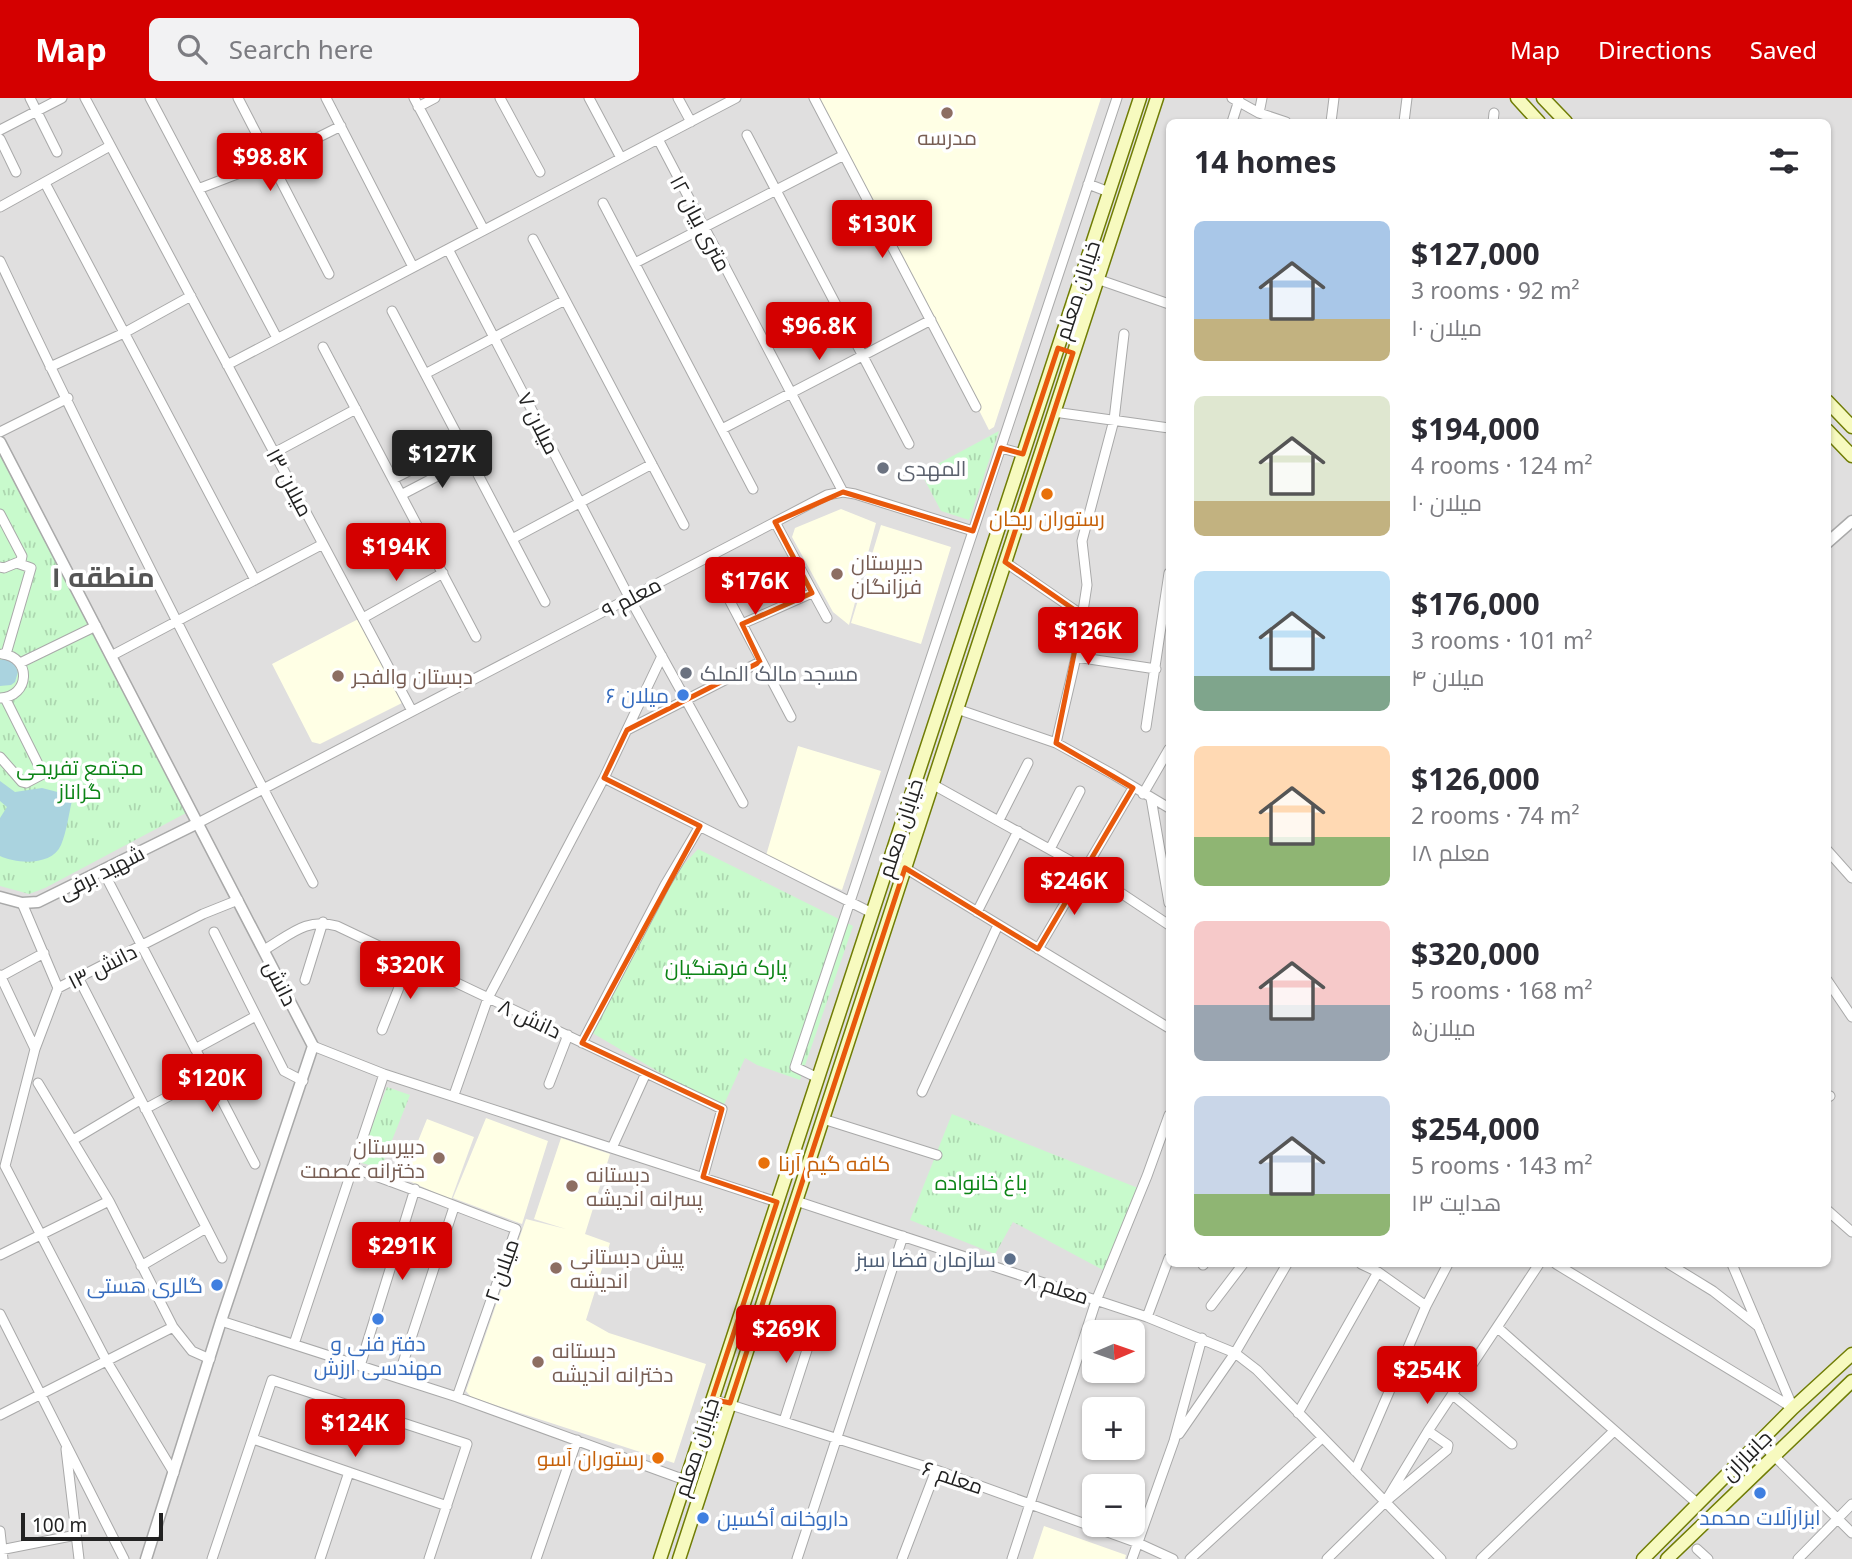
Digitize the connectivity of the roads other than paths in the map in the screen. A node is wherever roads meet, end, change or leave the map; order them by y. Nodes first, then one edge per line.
1 (30, 98) edge
2 (62, 98) edge
3 (85, 98) edge
4 (149, 98) edge
5 (238, 98) edge
6 (326, 98) edge
7 (435, 98) edge
8 (500, 98) edge
9 (589, 98) edge
10 (678, 98) edge
11 (736, 98) edge
12 (814, 98) edge
13 (1117, 98) edge
14 (1140, 98) edge
15 (1157, 98) edge
16 (1262, 98) edge
17 (1334, 98) edge
18 (1407, 98) edge
19 (1517, 98) edge
20 (1543, 98) edge
21 (1235, 99) edge
22 (416, 102) edge
23 (37, 111) junction
24 (1259, 113) junction
25 (1232, 119) edge
26 (1277, 119) edge
27 (1331, 119) edge
28 (1404, 119) edge
29 (1536, 119) edge
30 (1563, 119) edge
31 (691, 122) junction
32 (341, 126) junction
33 (0, 130) edge
34 (747, 135) dead end
35 (0, 139) edge
36 (657, 139) junction
37 (110, 146) junction
38 (57, 152) dead end
39 (844, 155) junction
40 (621, 159) junction
41 (271, 161) junction
42 (16, 172) dead end
43 (540, 172) dead end
44 (45, 183) junction
45 (1088, 184) junction
46 (198, 189) junction
47 (776, 190) junction
48 (1109, 192) junction
49 (603, 203) dead end
50 (0, 207) edge
51 (704, 228) junction
52 (484, 230) junction
53 (533, 239) dead end
54 (448, 249) junction
55 (0, 261) edge
56 (635, 263) junction
57 (413, 267) junction
58 (329, 274) dead end
59 (1097, 279) junction
60 (191, 296) junction
61 (565, 300) junction
62 (1166, 303) edge
63 (392, 312) dead end
64 (931, 320) junction
65 (124, 333) junction
66 (1125, 334) dead end
67 (494, 337) junction
68 (277, 338) junction
69 (323, 347) dead end
70 (1058, 348) junction
71 (1073, 353) junction
72 (863, 356) junction
73 (227, 365) junction
74 (50, 368) junction
75 (425, 374) junction
76 (791, 393) junction
77 (68, 398) junction
78 (1831, 405) edge
79 (976, 407) dead end
80 (356, 408) junction
81 (1054, 412) junction
82 (1114, 420) junction
83 (1852, 427) edge
84 (1166, 428) edge
85 (722, 429) junction
86 (0, 432) edge
87 (1831, 438) edge
88 (0, 442) edge
89 (462, 444) junction
90 (909, 444) dead end
91 (1001, 448) junction
92 (274, 453) junction
93 (1023, 454) junction
94 (1852, 456) edge
95 (470, 459) junction
96 (652, 464) junction
97 (393, 479) junction
98 (753, 489) dead end
99 (843, 492) junction
100 (401, 495) junction
101 (580, 503) junction
102 (0, 514) edge
103 (1852, 521) edge
104 (775, 522) junction
105 (684, 525) dead end
106 (973, 531) junction
107 (512, 539) junction
108 (1831, 539) edge
109 (323, 544) junction
110 (1005, 562) junction
111 (17, 563) junction
112 (0, 567) edge
113 (443, 573) junction
114 (255, 580) junction
115 (722, 586) dead end
116 (813, 593) junction
117 (1166, 595) edge
118 (629, 597) junction
119 (545, 603) dead end
120 (1082, 615) junction
121 (363, 618) junction
122 (827, 618) dead end
123 (177, 621) junction
124 (742, 624) junction
125 (96, 626) junction
126 (477, 637) dead end
127 (3, 654) edge
128 (111, 656) junction
129 (662, 656) junction
130 (1076, 657) junction
131 (760, 662) junction
132 (20, 663) junction
133 (1156, 669) junction
134 (2, 698) edge
135 (686, 700) junction
136 (957, 709) junction
137 (412, 711) junction
138 (791, 717) dead end
139 (1146, 727) dead end
140 (626, 730) junction
141 (1056, 743) junction
142 (1166, 755) edge
143 (0, 757) edge
144 (1028, 763) dead end
145 (604, 778) junction
146 (932, 784) junction
147 (1133, 788) junction
148 (263, 789) junction
149 (1080, 791) dead end
150 (1147, 796) junction
151 (743, 803) dead end
152 (1166, 806) edge
153 (999, 820) junction
154 (198, 823) junction
155 (700, 826) junction
156 (1018, 831) junction
157 (1050, 849) junction
158 (1831, 854) edge
159 (905, 868) junction
160 (1084, 869) junction
161 (103, 871) junction
162 (1852, 878) edge
163 (313, 883) dead end
164 (1166, 889) edge
165 (238, 900) junction
166 (3, 901) edge
167 (22, 903) junction
168 (851, 903) junction
169 (977, 912) junction
170 (872, 913) junction
171 (323, 922) junction
172 (1166, 923) edge
173 (998, 925) junction
174 (214, 932) dead end
175 (141, 946) junction
176 (1038, 949) junction
177 (264, 950) junction
178 (44, 953) junction
179 (410, 960) junction
180 (0, 976) edge
181 (79, 979) junction
182 (304, 980) dead end
183 (1831, 986) edge
184 (58, 988) junction
185 (488, 998) junction
186 (256, 1016) junction
187 (1852, 1017) edge
188 (1166, 1026) edge
189 (382, 1030) dead end
190 (568, 1035) junction
191 (582, 1042) junction
192 (313, 1046) junction
193 (35, 1049) junction
194 (195, 1049) junction
195 (646, 1073) junction
196 (384, 1074) junction
197 (208, 1075) junction
198 (818, 1078) junction
199 (303, 1081) junction
200 (38, 1083) dead end
201 (549, 1084) dead end
202 (922, 1092) dead end
203 (454, 1095) junction
204 (140, 1100) junction
205 (145, 1109) junction
206 (823, 1119) junction
207 (1165, 1138) edge
208 (73, 1140) junction
209 (612, 1148) junction
210 (936, 1154) dead end
211 (255, 1164) dead end
212 (2, 1166) edge
213 (352, 1168) junction
214 (703, 1177) junction
215 (415, 1189) junction
216 (108, 1201) junction
217 (796, 1201) junction
218 (777, 1202) junction
219 (454, 1207) junction
220 (1831, 1213) edge
221 (206, 1228) junction
222 (1852, 1232) edge
223 (42, 1235) junction
224 (903, 1237) junction
225 (0, 1255) edge
226 (222, 1258) dead end
227 (141, 1266) junction
228 (1166, 1266) edge
229 (1242, 1267) edge
230 (1285, 1267) edge
231 (1367, 1267) edge
232 (1446, 1267) edge
233 (1537, 1267) edge
234 (1561, 1267) edge
235 (1674, 1267) edge
236 (1733, 1267) edge
237 (1378, 1272) junction
238 (1096, 1301) junction
239 (1212, 1306) dead end
240 (1426, 1306) junction
241 (0, 1314) edge
242 (1147, 1317) junction
243 (817, 1319) dead end
244 (221, 1321) junction
245 (173, 1327) junction
246 (1498, 1328) junction
247 (1760, 1329) junction
248 (1202, 1338) junction
249 (294, 1344) junction
250 (1235, 1353) junction
251 (1852, 1354) edge
252 (209, 1359) junction
253 (106, 1360) junction
254 (360, 1366) junction
255 (398, 1378) junction
256 (1852, 1381) edge
257 (41, 1394) junction
258 (1453, 1395) junction
259 (457, 1397) junction
260 (712, 1399) junction
261 (730, 1403) junction
262 (1793, 1408) junction
263 (1298, 1413) junction
264 (0, 1415) edge
265 (784, 1421) junction
266 (1428, 1431) junction
267 (1614, 1431) junction
268 (837, 1438) junction
269 (1322, 1438) junction
270 (253, 1439) junction
271 (65, 1440) junction
272 (577, 1440) junction
273 (1174, 1441) junction
274 (1760, 1442) junction
275 (1512, 1444) dead end
276 (1776, 1457) junction
277 (936, 1470) junction
278 (1355, 1471) junction
279 (349, 1472) junction
280 (174, 1473) junction
281 (685, 1480) junction
282 (1385, 1502) junction
283 (1029, 1504) junction
284 (1698, 1504) junction
285 (1852, 1504) edge
286 (447, 1506) junction
287 (1838, 1518) junction
288 (0, 1531) edge
289 (1852, 1533) edge
290 (76, 1535) junction
291 (1138, 1543) junction
292 (1697, 1549) dead end
293 (1, 1553) edge
294 (79, 1559) edge
295 (124, 1559) edge
296 (146, 1559) edge
297 (212, 1559) edge
298 (320, 1559) edge
299 (429, 1559) edge
300 (536, 1559) edge
301 (660, 1559) edge
302 (679, 1559) edge
303 (797, 1559) edge
304 (902, 1559) edge
305 (1012, 1559) edge
306 (1132, 1559) edge
307 (1173, 1559) edge
308 (1190, 1559) edge
309 (1327, 1559) edge
310 (1441, 1559) edge
311 (1481, 1559) edge
312 (1643, 1559) edge
313 (1667, 1559) edge
314 (1708, 1559) edge
315 (1798, 1559) edge

1 - 23 street
2 - 23 street
3 - 37 street, میلان ۱۳
4 - 46 street
5 - 41 street
6 - 32 street
7 - 22 street
8 - 43 street
9 - 40 street
10 - 31 street
11 - 31 street
12 - 39 street
13 - 45 street
14 - 48 main road, خیابان معلم
15 - 59 main road, خیابان معلم
16 - 24 street
17 - 27 street
18 - 28 street
19 - 29 main road
20 - 30 main road
21 - 24 street
21 - 25 street
22 - 52 street
23 - 33 street
23 - 38 street
24 - 26 street
31 - 36 street
32 - 41 street
32 - 57 street
34 - 47 street
35 - 42 street
36 - 40 street
36 - 51 street, ۱۲ متری بیان
37 - 44 street
37 - 60 street, میلان ۱۳
39 - 47 street
39 - 64 street
40 - 52 street
41 - 46 street
41 - 58 street
44 - 50 street
44 - 65 street
45 - 48 street
45 - 91 street
46 - 68 street
47 - 51 street
47 - 72 street
48 - 70 main road, خیابان معلم
49 - 56 street
51 - 56 street
51 - 76 street, ۱۲ متری بیان
52 - 54 street
53 - 61 street
54 - 57 street
54 - 67 street, میلان ۷
55 - 74 street
56 - 85 street
57 - 68 street
59 - 62 street
59 - 71 main road, خیابان معلم
60 - 65 street
60 - 73 street, میلان ۱۳
61 - 67 street
61 - 96 street
63 - 75 street
64 - 72 street
64 - 79 street
65 - 74 street
65 - 114 street
66 - 82 street
67 - 75 street
67 - 101 street, میلان ۷
68 - 73 street
69 - 80 street
70 - 71 main road
70 - 93 main road, خیابان معلم
71 - 81 main road, خیابان معلم
72 - 76 street
72 - 90 street
73 - 92 street, میلان ۱۳
74 - 77 street
75 - 89 street
76 - 85 street
76 - 99 street, ۱۲ متری بیان
77 - 86 street
77 - 123 street
78 - 83 main road
80 - 92 street
80 - 97 street
81 - 82 street
81 - 110 main road, خیابان معلم
82 - 84 street
82 - 120 street
85 - 98 street
87 - 94 main road
88 - 125 street, دانش
89 - 95 street
89 - 97 street
91 - 93 street
91 - 106 street
92 - 109 street, میلان ۱۳
93 - 170 main road, خیابان معلم
95 - 100 street
95 - 107 street
96 - 101 street
96 - 105 street
97 - 100 street
99 - 104 street, معلم ۹
99 - 106 street
100 - 113 street
101 - 107 street
101 - 118 street, میلان ۷
102 - 111 street
103 - 108 street
104 - 116 street
104 - 118 street, معلم ۹
106 - 168 street
107 - 119 street
109 - 114 street
109 - 121 street, میلان ۱۳
110 - 120 street
110 - 136 main road, خیابان معلم
111 - 112 street
111 - 127 street
113 - 121 street
113 - 126 street
114 - 123 street
115 - 124 street
116 - 122 street
116 - 124 street
117 - 133 street
118 - 129 street
118 - 137 street, معلم ۹
120 - 130 street
121 - 137 street, میلان ۱۳
123 - 128 street
123 - 148 street
124 - 131 street
125 - 128 street, دانش
125 - 132 street
127 - 132 street
128 - 154 street, دانش
129 - 135 street
129 - 140 street
130 - 133 street
130 - 141 street
131 - 135 street
131 - 138 street
132 - 134 street
133 - 139 street
134 - 143 street
135 - 140 street
135 - 151 street
136 - 141 street
136 - 146 main road, خیابان معلم
137 - 148 street, معلم ۹
140 - 145 street
141 - 147 street
142 - 150 street
144 - 153 street
145 - 155 street
145 - 185 street
146 - 153 street
146 - 159 main road, خیابان معلم
147 - 150 street
147 - 160 street
148 - 154 street, معلم ۹
148 - 163 street
149 - 157 street
150 - 152 street
150 - 164 street
153 - 156 street
154 - 161 street, شهید برفی
154 - 165 street, دانش
155 - 168 street
155 - 191 street
156 - 157 street
156 - 169 street
157 - 160 street
158 - 162 street
159 - 169 street
159 - 206 main road, خیابان معلم
160 - 172 street
160 - 176 street
161 - 167 street, شهید برفی
161 - 175 street
165 - 175 street, دانش ۱۳
165 - 177 street, دانش
166 - 167 street, شهید برفی
167 - 178 street
168 - 170 street
168 - 198 street
169 - 173 street
170 - 198 main road, خیابان معلم
171 - 177 street
171 - 179 street, دانش ۸
171 - 182 street
173 - 176 street
173 - 202 street
174 - 186 street
175 - 181 street, دانش ۱۳
175 - 194 street
176 - 188 street
177 - 192 street, دانش
178 - 180 street
178 - 184 street
179 - 185 street, دانش ۸
179 - 189 street
180 - 193 street
181 - 184 street, دانش ۱۳
181 - 204 street
183 - 187 street
184 - 193 street, دانش ۱۳
185 - 190 street, دانش ۸
185 - 203 street
186 - 194 street
186 - 199 street
190 - 191 street, دانش ۸
190 - 201 street
191 - 195 street, دانش ۸
192 - 196 street
192 - 199 street
193 - 212 street, دانش ۱۳
194 - 197 street
195 - 209 street
195 - 214 street, دانش ۸
196 - 203 street
196 - 213 street
197 - 205 street
197 - 211 street
198 - 218 main road, خیابان معلم
199 - 244 street
200 - 208 street
203 - 209 street
204 - 205 street
204 - 208 street
205 - 221 street
206 - 210 street
206 - 217 main road, خیابان معلم
207 - 238 street
208 - 216 street
209 - 214 street
212 - 223 street
213 - 215 street, میلان ۲
213 - 249 street
214 - 218 street
215 - 219 street, میلان ۲
215 - 254 street
216 - 223 street
216 - 227 street
217 - 224 street, معلم ۸
217 - 261 main road, خیابان معلم
218 - 260 main road, خیابان معلم
219 - 255 street
219 - 259 street, میلان ۲
220 - 222 street
221 - 226 street
221 - 227 street
223 - 225 street
223 - 253 street
224 - 238 street, معلم ۸
224 - 268 street
227 - 245 street
228 - 242 street
229 - 239 street
230 - 250 street
231 - 237 street
232 - 240 street
233 - 246 street
234 - 262 street
235 - 247 street
236 - 247 street
237 - 240 street
237 - 263 street
238 - 242 street, معلم ۸
238 - 283 street
240 - 278 street
241 - 257 street
242 - 248 street, معلم ۸
243 - 265 street
244 - 249 street
244 - 252 street
245 - 252 street
245 - 253 street
246 - 258 street
246 - 267 street
247 - 262 street
248 - 250 street, معلم ۸
248 - 273 street
249 - 254 street
250 - 263 street, معلم ۸
250 - 273 street
251 - 262 main road, جانبازان
252 - 280 street
253 - 257 street
253 - 280 street
254 - 255 street
255 - 259 street
256 - 276 main road, جانبازان
257 - 264 street
257 - 271 street
258 - 266 street
258 - 275 street
259 - 272 street
260 - 261 street, معلم ۶
260 - 281 main road, خیابان معلم
261 - 265 street, معلم ۶
261 - 302 main road, خیابان معلم
262 - 274 main road, جانبازان
263 - 269 street, معلم ۸
265 - 268 street, معلم ۶
266 - 282 street
266 - 282 street
267 - 284 street
267 - 311 street
268 - 277 street, معلم ۶
268 - 303 street
269 - 278 street, معلم ۸
269 - 308 street
270 - 279 street
270 - 286 street
270 - 297 street
271 - 290 street
271 - 295 street
272 - 281 street
272 - 300 street
273 - 291 street
274 - 276 street
274 - 284 main road, جانبازان
276 - 287 street
276 - 313 main road, جانبازان
277 - 283 street, معلم ۶
277 - 304 street
278 - 282 street, معلم ۸
279 - 286 street
279 - 298 street
280 - 296 street
281 - 301 main road, خیابان معلم
282 - 309 street
282 - 310 street, معلم ۸
283 - 291 street, معلم ۶
283 - 305 street
284 - 312 main road, جانبازان
285 - 287 street
286 - 299 street
287 - 289 street
287 - 315 street
288 - 293 street
290 - 293 street
290 - 294 street
291 - 306 street
291 - 307 street, معلم ۶
292 - 314 street

